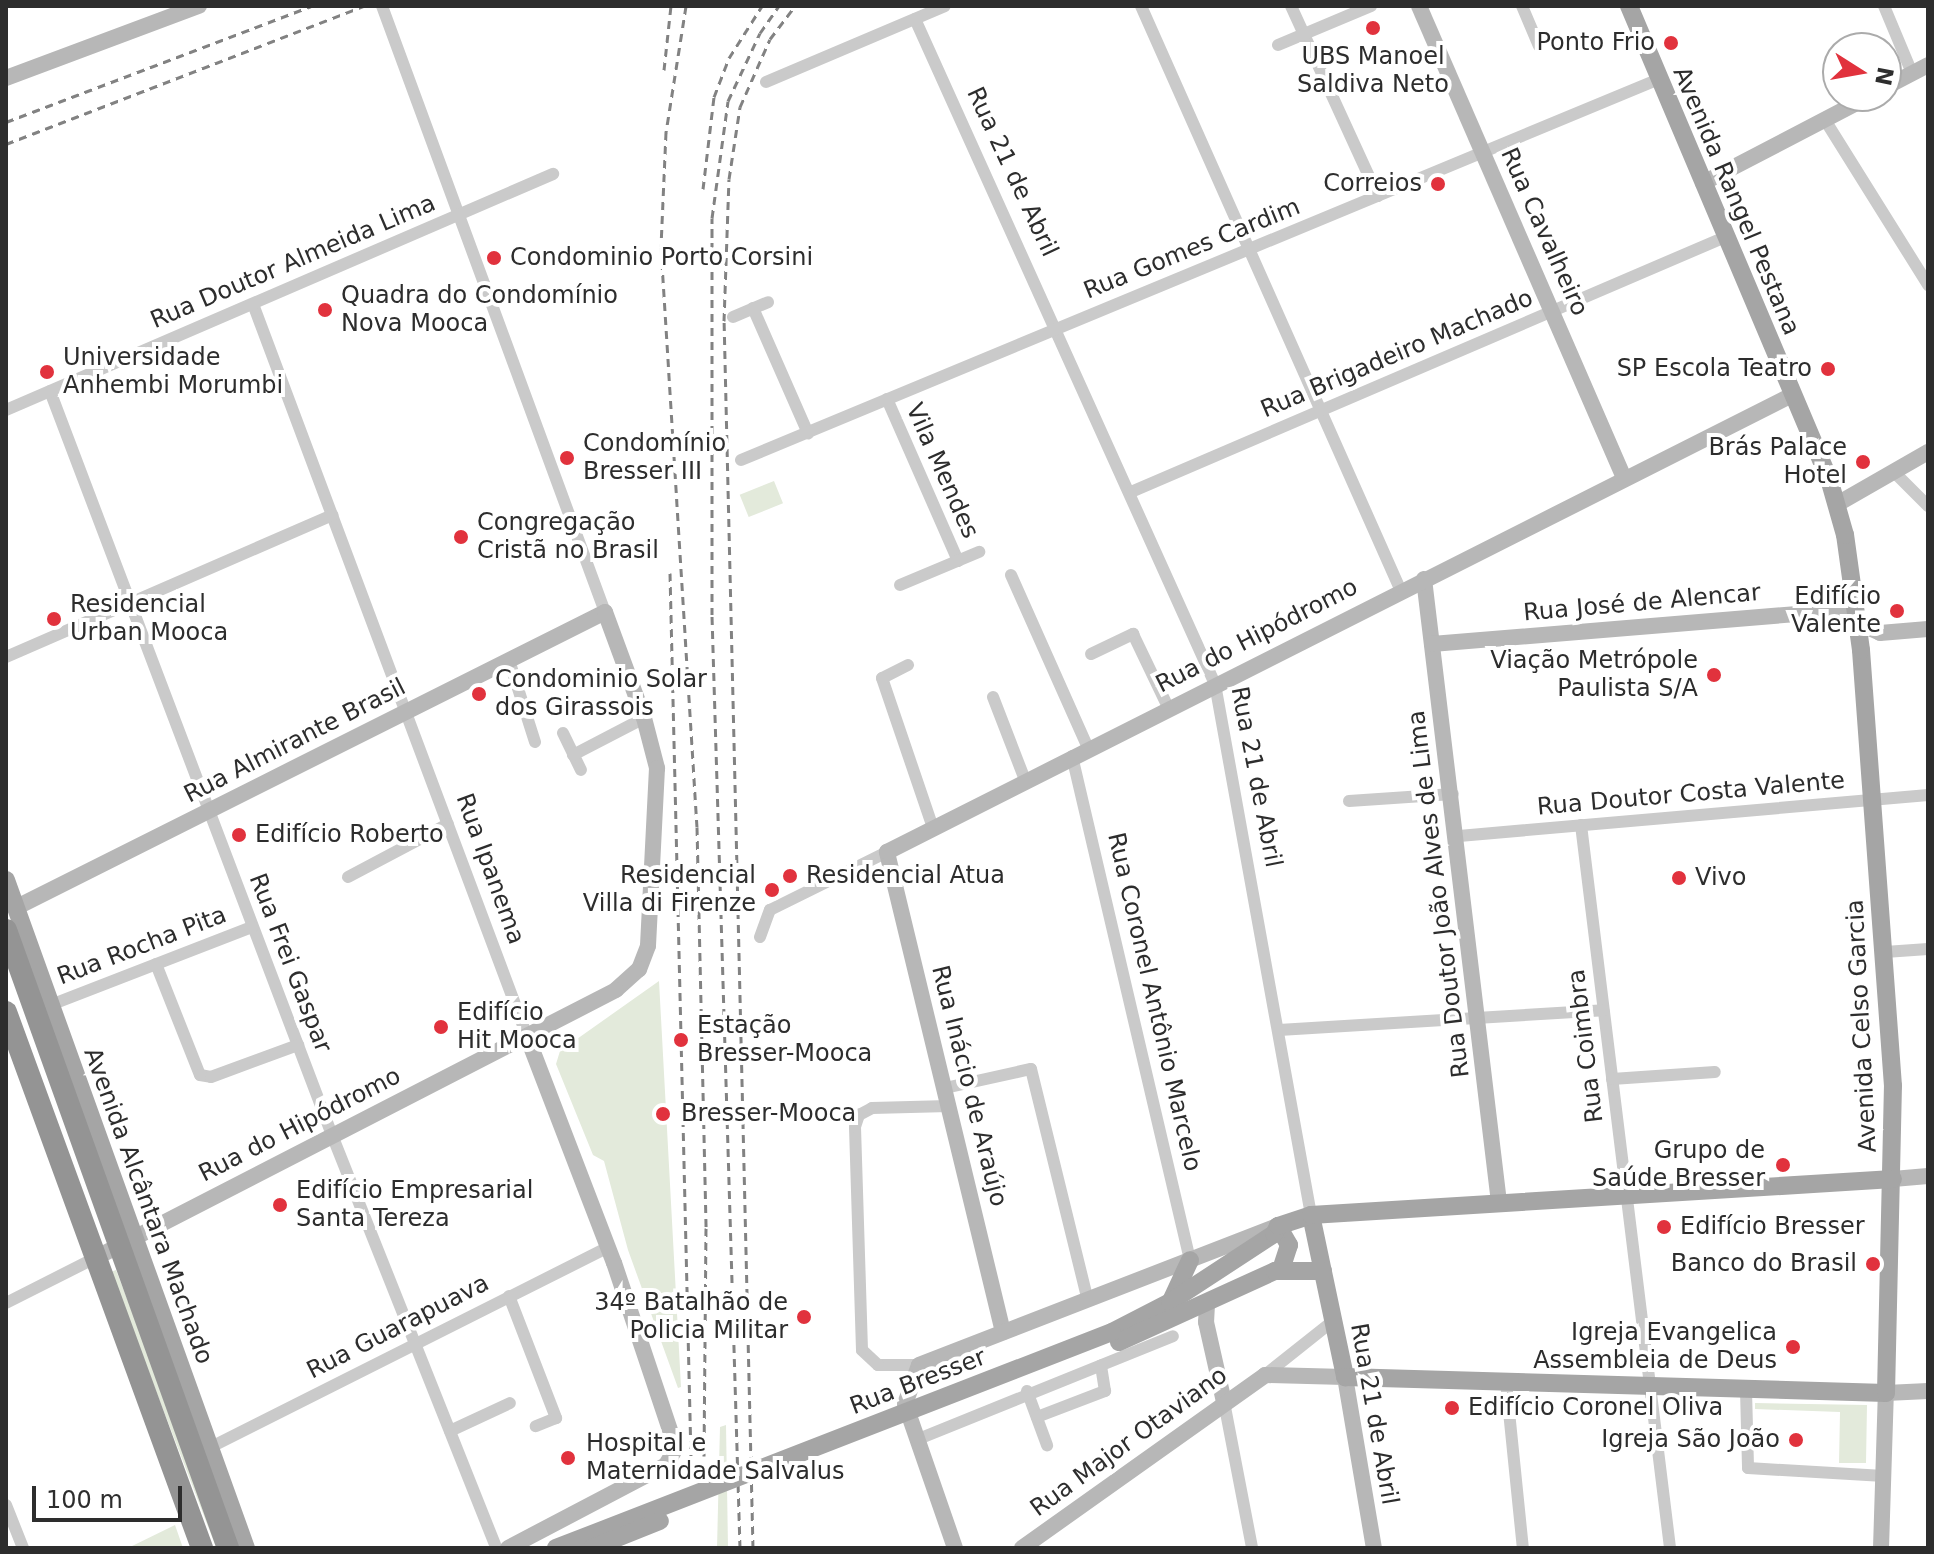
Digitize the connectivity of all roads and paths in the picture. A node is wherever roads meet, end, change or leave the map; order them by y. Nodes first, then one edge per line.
1 (199, 6) edge
2 (382, 6) edge
3 (945, 6) edge
4 (1141, 6) edge
5 (1291, 6) edge
6 (1371, 6) edge
7 (1419, 6) edge
8 (1522, 6) edge
9 (1629, 6) edge
10 (1884, 6) edge
11 (915, 19) junction
12 (1304, 34) junction
13 (1278, 45) dead end
14 (1539, 46) dead end
15 (1928, 65) edge
16 (1912, 73) junction
17 (6, 78) edge
18 (1902, 78) edge
19 (1659, 79) junction
20 (766, 82) dead end
21 (1840, 112) edge
22 (1825, 120) junction
23 (1483, 153) junction
24 (553, 174) dead end
25 (1703, 183) junction
26 (1378, 196) junction
27 (460, 214) junction
28 (1725, 237) junction
29 (1248, 251) junction
30 (1928, 285) edge
31 (768, 302) dead end
32 (253, 304) junction
33 (753, 308) junction
34 (1552, 311) junction
35 (733, 317) dead end
36 (1057, 327) junction
37 (50, 391) junction
38 (1792, 395) junction
39 (887, 399) junction
40 (6, 410) edge
41 (1321, 411) junction
42 (808, 433) junction
43 (1928, 452) edge
44 (741, 460) dead end
45 (1895, 473) junction
46 (1624, 478) junction
47 (1131, 492) junction
48 (1839, 503) junction
49 (1928, 506) edge
50 (332, 515) junction
51 (979, 552) dead end
52 (958, 561) junction
53 (1011, 575) dead end
54 (1424, 579) junction
55 (900, 585) dead end
56 (1401, 591) junction
57 (130, 605) junction
58 (605, 612) junction
59 (1857, 616) junction
60 (1928, 629) edge
61 (1880, 633) junction
62 (1432, 644) junction
63 (1860, 647) junction
64 (1091, 654) dead end
65 (6, 657) edge
66 (509, 660) junction
67 (908, 665) dead end
68 (1215, 684) junction
69 (993, 697) dead end
70 (1168, 707) junction
71 (406, 712) junction
72 (644, 718) junction
73 (563, 733) dead end
74 (535, 742) dead end
75 (1088, 748) junction
76 (573, 755) junction
77 (1072, 756) junction
78 (581, 770) dead end
79 (1025, 780) junction
80 (1453, 794) junction
81 (1928, 795) edge
82 (1873, 800) junction
83 (1349, 801) dead end
84 (208, 811) junction
85 (448, 824) junction
86 (1581, 825) junction
87 (933, 828) junction
88 (1459, 836) junction
89 (887, 852) junction
90 (348, 877) dead end
91 (6, 880) edge
92 (11, 910) edge
93 (252, 927) junction
94 (6, 930) edge
95 (760, 937) dead end
96 (1928, 949) edge
97 (1885, 952) junction
98 (156, 964) junction
99 (48, 1006) junction
100 (1603, 1010) junction
101 (6, 1012) edge
102 (1479, 1017) junction
103 (1279, 1030) junction
104 (527, 1036) junction
105 (298, 1045) junction
106 (1715, 1072) dead end
107 (1612, 1079) junction
108 (945, 1088) junction
109 (949, 1106) junction
110 (332, 1135) junction
111 (1928, 1176) edge
112 (1893, 1179) junction
113 (1626, 1196) junction
114 (1499, 1202) junction
115 (1311, 1215) junction
116 (1278, 1226) junction
117 (124, 1242) junction
118 (608, 1247) junction
119 (95, 1258) junction
120 (1190, 1260) junction
121 (1281, 1270) junction
122 (1323, 1271) junction
123 (509, 1296) junction
124 (1087, 1297) junction
125 (1170, 1302) junction
126 (6, 1303) edge
127 (1202, 1312) junction
128 (1333, 1321) junction
129 (1003, 1332) junction
130 (1173, 1336) dead end
131 (1116, 1337) junction
132 (414, 1343) junction
133 (919, 1365) junction
134 (1101, 1365) junction
135 (1265, 1375) junction
136 (1345, 1377) junction
137 (1506, 1382) junction
138 (1650, 1387) junction
139 (1746, 1390) junction
140 (1928, 1391) edge
141 (1886, 1393) junction
142 (1028, 1394) junction
143 (1224, 1402) junction
144 (510, 1403) dead end
145 (1037, 1417) junction
146 (536, 1426) dead end
147 (450, 1431) junction
148 (916, 1440) junction
149 (1047, 1445) dead end
150 (209, 1448) junction
151 (1884, 1476) junction
152 (6, 1505) edge
153 (23, 1548) edge
154 (202, 1548) edge
155 (228, 1548) edge
156 (246, 1548) edge
157 (496, 1548) edge
158 (508, 1548) edge
159 (556, 1548) edge
160 (592, 1548) edge
161 (955, 1548) edge
162 (1022, 1548) edge
163 (1252, 1548) edge
164 (1374, 1548) edge
165 (1523, 1548) edge
166 (1670, 1548) edge
167 (1881, 1548) edge

1 - 17 street
2 - 27 street
3 - 11 street
4 - 29 street
5 - 12 street
6 - 12 street
7 - 23 street, Rua Cavalheiro
8 - 14 street
9 - 19 main road, Avenida Rangel Pestana
10 - 16 street
11 - 20 street
11 - 36 street, Rua 21 de Abril
12 - 13 street
12 - 26 street
15 - 16 street
16 - 18 street
19 - 23 street, Rua Gomes Cardim
19 - 25 main road, Avenida Rangel Pestana
21 - 22 street
22 - 25 street
22 - 30 street
23 - 26 street, Rua Gomes Cardim
23 - 34 street, Rua Cavalheiro
24 - 27 street, Rua Doutor Almeida Lima
25 - 28 main road, Avenida Rangel Pestana
26 - 29 street, Rua Gomes Cardim
27 - 32 street, Rua Doutor Almeida Lima
27 - 58 street
28 - 34 street, Rua Brigadeiro Machado
28 - 38 main road, Avenida Rangel Pestana
29 - 36 street, Rua Gomes Cardim
29 - 41 street
31 - 33 street
32 - 37 street, Rua Doutor Almeida Lima
32 - 50 street, Rua Ipanema
33 - 35 street
33 - 42 street
34 - 41 street, Rua Brigadeiro Machado
34 - 46 street, Rua Cavalheiro
36 - 39 street, Rua Gomes Cardim
36 - 47 street, Rua 21 de Abril
37 - 40 street, Rua Doutor Almeida Lima
37 - 57 street, Rua Frei Gaspar
38 - 46 street, Rua do Hipódromo
38 - 48 main road, Avenida Rangel Pestana
39 - 42 street, Rua Gomes Cardim
39 - 52 street, Vila Mendes
41 - 47 street, Rua Brigadeiro Machado
41 - 56 street
42 - 44 street, Rua Gomes Cardim
43 - 45 street
45 - 48 street
45 - 49 street
46 - 54 street, Rua do Hipódromo
47 - 68 street, Rua 21 de Abril
48 - 59 main road, Avenida Celso Garcia
50 - 57 street
50 - 71 street, Rua Ipanema
51 - 52 street, Vila Mendes
52 - 55 street, Vila Mendes
53 - 75 street
54 - 56 street, Rua do Hipódromo
54 - 62 street, Rua Doutor João Alves de Lima
56 - 68 street, Rua do Hipódromo
57 - 65 street
57 - 84 street, Rua Frei Gaspar
58 - 66 street, Rua Almirante Brasil
58 - 72 street
59 - 61 street
59 - 62 street, Rua José de Alencar
59 - 63 main road, Avenida Celso Garcia
60 - 61 street
61 - 63 street
62 - 80 street, Rua Doutor João Alves de Lima
63 - 82 main road, Avenida Celso Garcia
64 - 70 street
66 - 71 street, Rua Almirante Brasil
66 - 74 street
67 - 87 street
68 - 70 street, Rua do Hipódromo
68 - 103 street, Rua 21 de Abril
69 - 79 street
70 - 75 street, Rua do Hipódromo
71 - 84 street, Rua Almirante Brasil
71 - 85 street, Rua Ipanema
72 - 76 street
72 - 104 street, Rua do Hipódromo
73 - 76 street
75 - 77 street, Rua do Hipódromo
76 - 78 street
77 - 79 street, Rua do Hipódromo
77 - 120 street, Rua Coronel Antônio Marcelo
79 - 87 street, Rua do Hipódromo
80 - 83 street
80 - 88 street, Rua Doutor João Alves de Lima
81 - 82 street, Rua Doutor Costa Valente
82 - 86 street, Rua Doutor Costa Valente
82 - 97 main road, Avenida Celso Garcia
84 - 92 street, Rua Almirante Brasil
84 - 93 street, Rua Frei Gaspar
85 - 90 street
85 - 104 street, Rua Ipanema
86 - 88 street, Rua Doutor Costa Valente
86 - 100 street, Rua Coimbra
87 - 89 street, Rua do Hipódromo
88 - 102 street, Rua Doutor João Alves de Lima
89 - 95 street, Rua do Hipódromo
89 - 108 street, Rua Inácio de Araújo
91 - 92 main road, Avenida Alcântara Machado
92 - 99 main road, Avenida Alcântara Machado
93 - 98 street, Rua Rocha Pita
93 - 105 street, Rua Frei Gaspar
94 - 117 highway, Avenida Alcântara Machado
96 - 97 street
97 - 112 main road, Avenida Celso Garcia
98 - 99 street, Rua Rocha Pita
98 - 105 street
99 - 117 main road, Avenida Alcântara Machado
100 - 102 street
100 - 107 street, Rua Coimbra
101 - 119 highway
102 - 103 street
102 - 114 street, Rua Doutor João Alves de Lima
103 - 115 street, Rua 21 de Abril
104 - 110 street, Rua do Hipódromo
104 - 118 street, Rua Ipanema
105 - 110 street, Rua Frei Gaspar
106 - 107 street
107 - 113 street, Rua Coimbra
108 - 109 street, Rua Inácio de Araújo
108 - 124 street
109 - 129 street, Rua Inácio de Araújo
109 - 133 street
110 - 117 street, Rua do Hipódromo
110 - 132 street, Rua Frei Gaspar
111 - 112 street, Rua Bresser
112 - 113 main road, Rua Bresser
112 - 141 main road, Avenida Celso Garcia
113 - 114 main road, Rua Bresser
113 - 138 street, Rua Coimbra
114 - 115 main road, Rua Bresser
115 - 116 main road, Rua Bresser
115 - 122 main road, Rua 21 de Abril
116 - 120 street, Rua Bresser
116 - 121 main road
116 - 125 main road, Rua Bresser
117 - 119 street, Rua do Hipódromo
117 - 150 main road, Avenida Alcântara Machado
117 - 155 highway, Avenida Alcântara Machado
118 - 123 street, Rua Guarapuava
118 - 158 street, Rua Ipanema
119 - 126 street, Rua do Hipódromo
119 - 154 highway
120 - 124 street, Rua Bresser
120 - 125 main road
121 - 122 main road, Rua Bresser
121 - 127 main road, Rua Bresser
122 - 128 main road, Rua 21 de Abril
123 - 132 street, Rua Guarapuava
123 - 146 street
124 - 129 street, Rua Bresser
125 - 131 main road, Rua Bresser
127 - 131 main road, Rua Bresser
127 - 143 street
128 - 135 street, Rua Major Otaviano
128 - 136 main road, Rua 21 de Abril
129 - 133 street, Rua Bresser
130 - 134 street
131 - 159 main road, Rua Bresser, bridge
131 - 160 main road, Rua Bresser, bridge
132 - 147 street, Rua Frei Gaspar
132 - 150 street, Rua Guarapuava
133 - 148 street
134 - 142 street
134 - 145 street
135 - 136 street, Rua Major Otaviano
135 - 143 street, Rua Major Otaviano
136 - 137 main road
136 - 164 street, Rua 21 de Abril
137 - 138 main road
137 - 165 street
138 - 139 main road
138 - 166 street, Rua Coimbra
139 - 141 main road
139 - 151 street
140 - 141 street
141 - 151 street, Avenida Celso Garcia
142 - 145 street
142 - 148 street
143 - 162 street, Rua Major Otaviano
143 - 163 street
144 - 147 street
145 - 149 street
147 - 157 street, Rua Frei Gaspar
148 - 161 street
150 - 156 main road, Avenida Alcântara Machado
151 - 167 street, Avenida Celso Garcia
152 - 153 street

